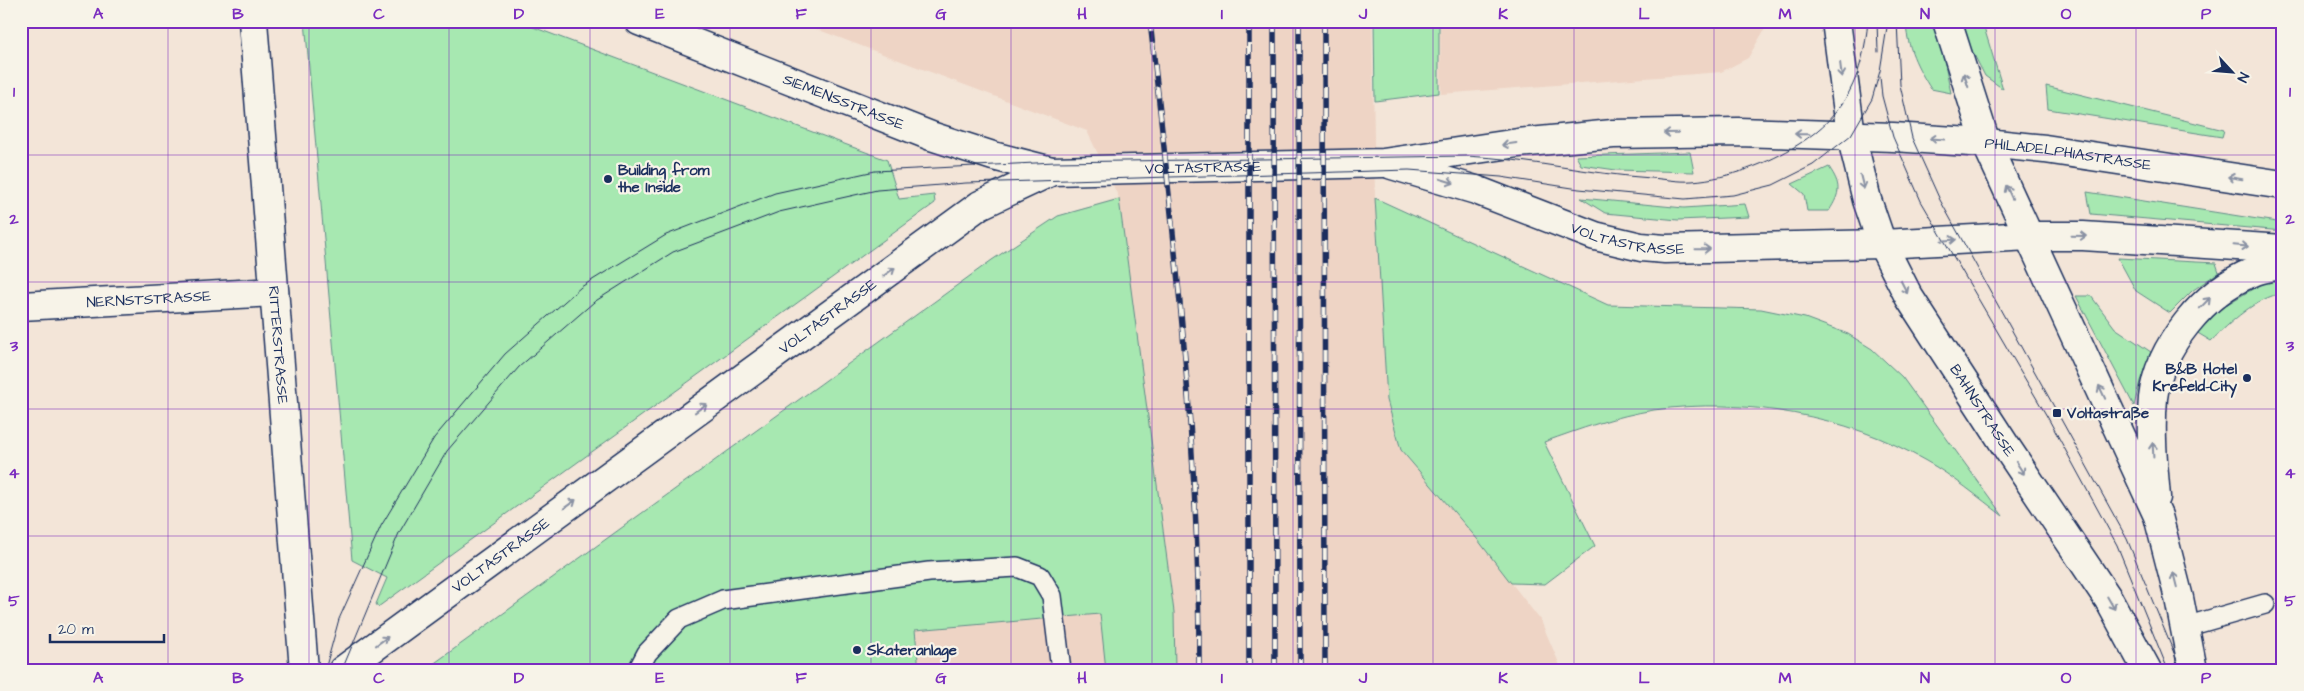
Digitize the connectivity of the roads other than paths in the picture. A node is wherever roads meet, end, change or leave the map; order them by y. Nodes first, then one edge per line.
1 (253, 21) edge
2 (639, 21) edge
3 (1836, 21) edge
4 (1948, 21) edge
5 (1850, 135) junction
6 (1986, 143) junction
7 (1383, 163) junction
8 (1052, 170) junction
9 (2283, 185) edge
10 (2030, 236) junction
11 (1882, 244) junction
12 (2283, 249) edge
13 (2283, 264) edge
14 (274, 292) junction
15 (21, 306) edge
16 (2158, 516) junction
17 (2265, 604) dead end
18 (2185, 628) junction
19 (304, 670) edge
20 (343, 670) edge
21 (638, 670) edge
22 (1061, 670) edge
23 (2148, 670) edge
24 (2193, 670) edge

1 - 14 main road, RITTERSTRASSE
2 - 8 main road, SIEMENSSTRASSE
3 -> 5 main road, BAHNSTRASSE
6 -> 4 main road
6 -> 5 main road, PHILADELPHIASTRASSE
5 -> 7 main road, VOLTASTRASSE
5 -> 11 main road, BAHNSTRASSE
9 -> 6 main road, PHILADELPHIASTRASSE
10 -> 6 main road
7 - 8 main road, VOLTASTRASSE
7 -> 11 main road, VOLTASTRASSE
20 -> 8 main road, VOLTASTRASSE
11 -> 10 main road
10 -> 12 main road
16 -> 10 main road
11 -> 23 main road, BAHNSTRASSE
16 -> 13 main road
14 - 15 main road, NERNSTSTRASSE
14 - 19 main road, RITTERSTRASSE
18 -> 16 main road
17 - 18 lane
18 - 24 main road
21 - 22 lane

